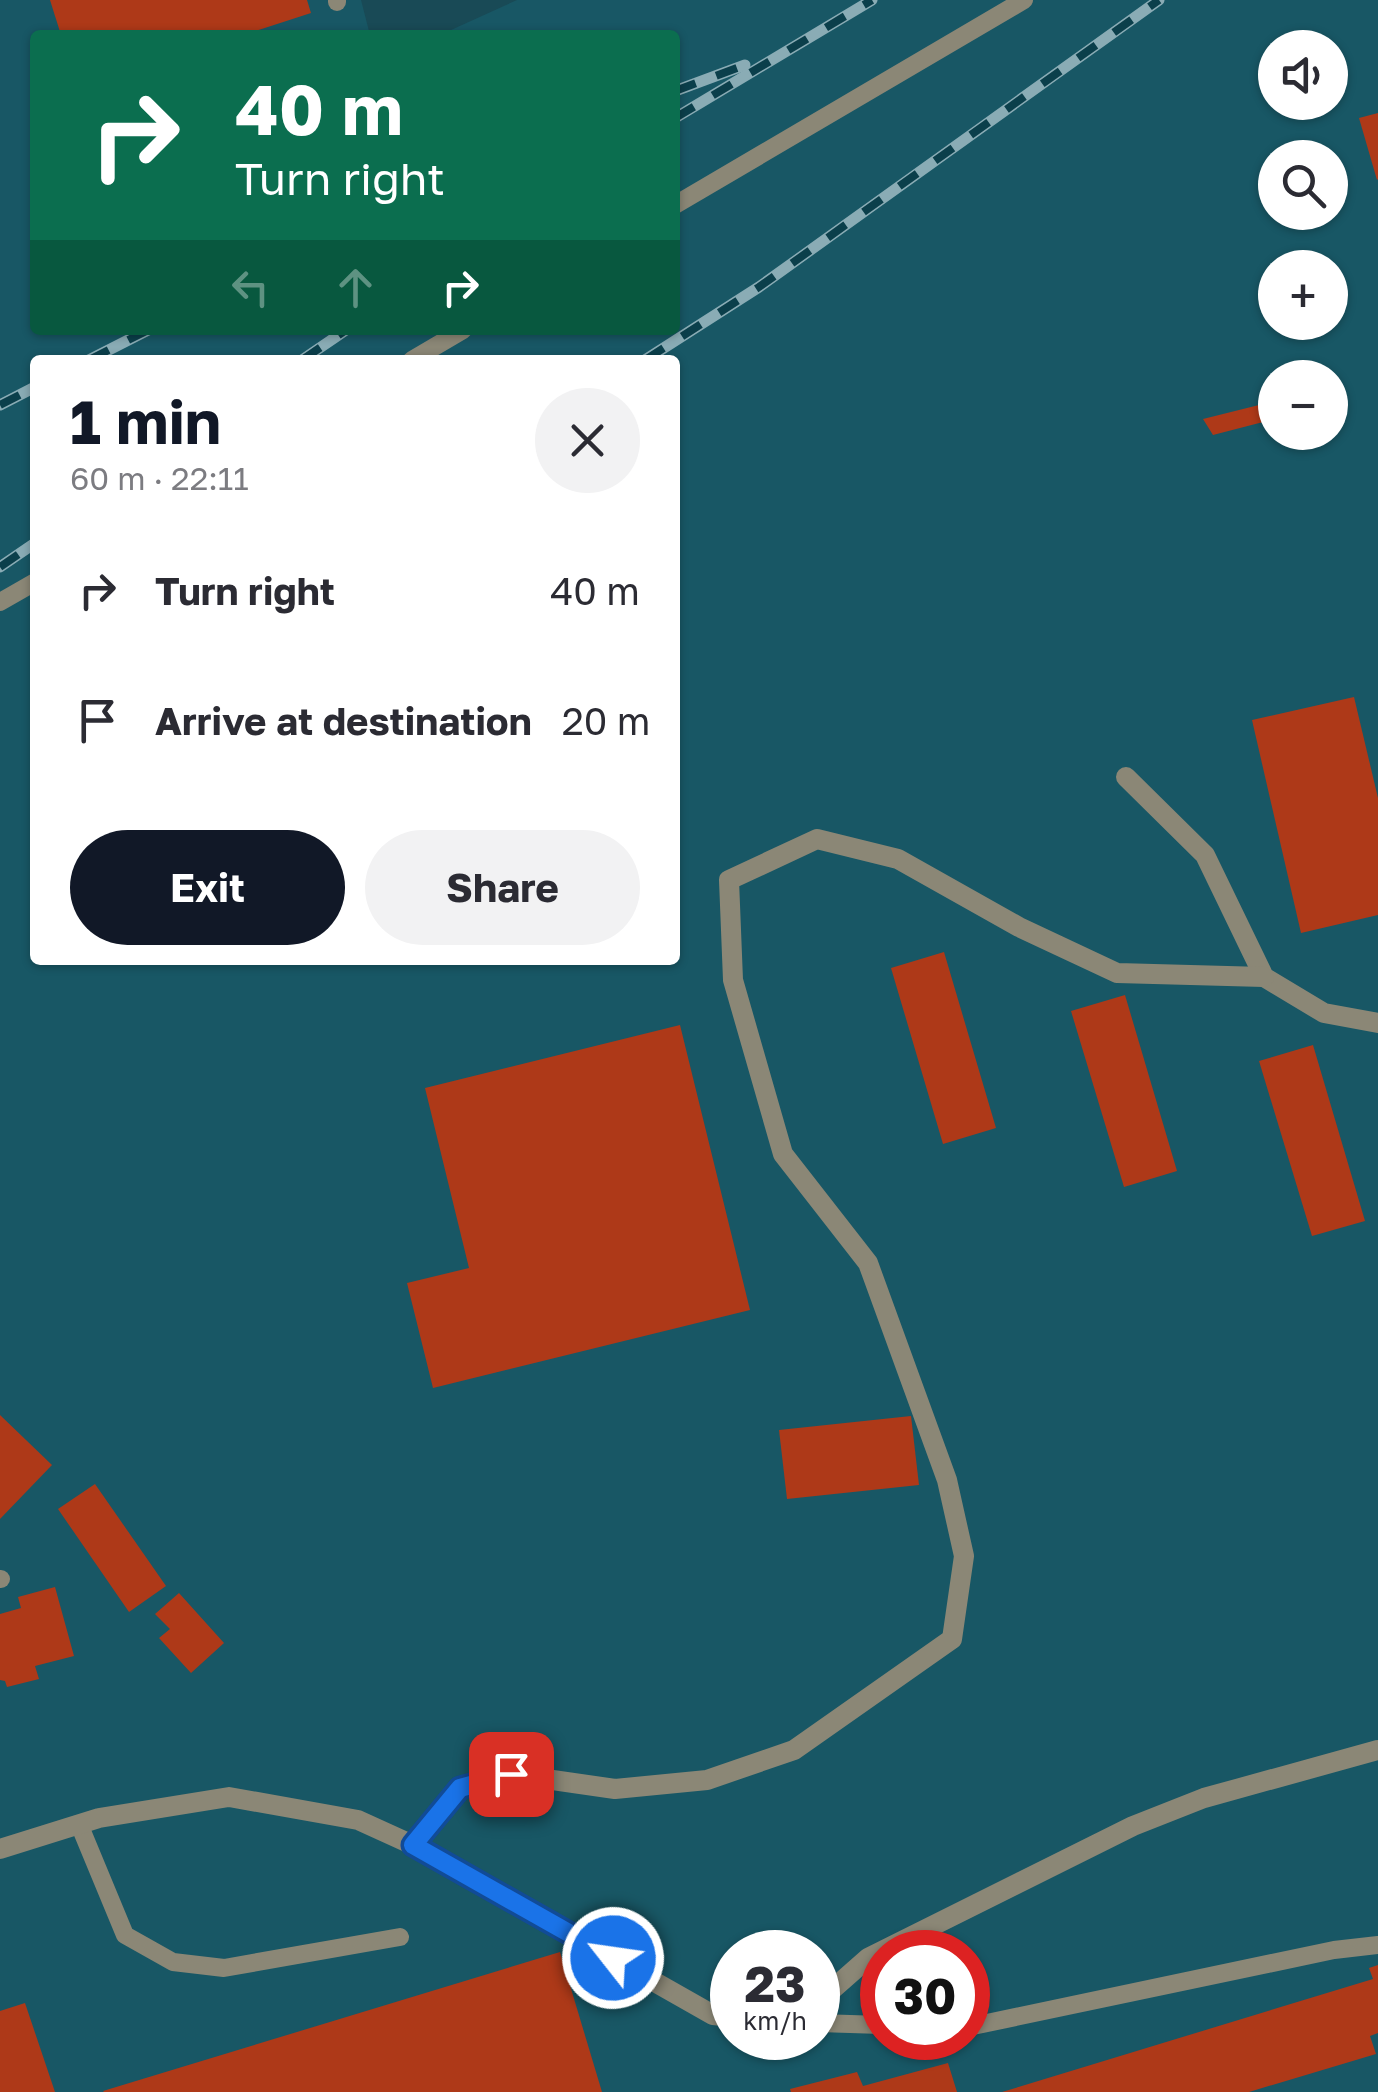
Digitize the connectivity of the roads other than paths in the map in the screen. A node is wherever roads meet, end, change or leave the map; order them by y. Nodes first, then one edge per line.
1 (1024, 0) edge
2 (680, 202) edge
3 (454, 335) edge
4 (420, 355) edge
5 (30, 585) edge
6 (0, 602) edge
7 (1126, 777) dead end
8 (1264, 977) junction
9 (1378, 1023) edge
10 (1378, 1750) edge
11 (78, 1824) junction
12 (413, 1845) junction
13 (0, 1849) edge
14 (400, 1937) dead end
15 (1378, 1946) edge
16 (840, 1983) edge
17 (710, 2013) edge
18 (990, 2022) edge

1 - 2 lane
3 - 4 lane
5 - 6 lane
7 - 8 street
8 - 9 street
8 - 12 street
10 - 16 street
11 - 12 street
11 - 13 street
11 - 14 lane
12 - 17 street
15 - 18 lane

